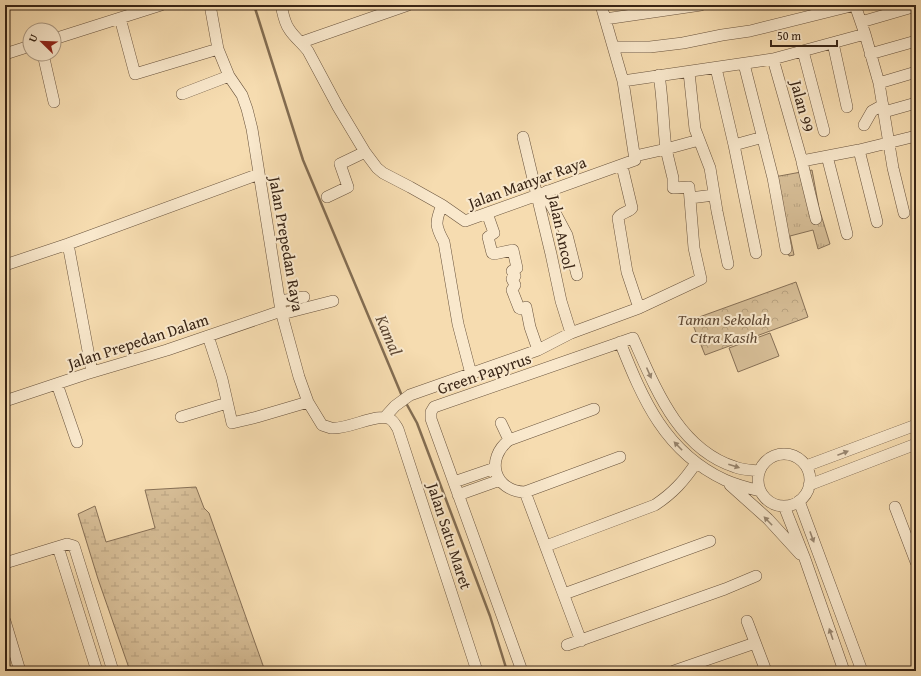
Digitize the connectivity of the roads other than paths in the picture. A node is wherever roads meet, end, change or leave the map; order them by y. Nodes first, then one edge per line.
1 (161, 5) edge
2 (210, 5) edge
3 (281, 5) edge
4 (408, 5) edge
5 (601, 5) edge
6 (701, 5) edge
7 (855, 5) edge
8 (916, 6) edge
9 (120, 18) junction
10 (606, 19) junction
11 (861, 22) junction
12 (865, 34) junction
13 (62, 36) edge
14 (916, 41) edge
15 (302, 42) junction
16 (833, 43) junction
17 (614, 47) junction
18 (22, 49) edge
19 (218, 49) junction
20 (803, 51) junction
21 (5, 54) edge
22 (870, 54) junction
23 (774, 59) junction
24 (45, 62) edge
25 (744, 64) junction
26 (716, 68) junction
27 (689, 72) junction
28 (916, 72) edge
29 (659, 75) junction
30 (229, 76) junction
31 (623, 81) junction
32 (879, 83) junction
33 (182, 94) dead end
34 (54, 102) dead end
35 (916, 103) edge
36 (847, 107) dead end
37 (883, 108) junction
38 (864, 125) dead end
39 (824, 131) dead end
40 (916, 136) edge
41 (523, 137) dead end
42 (763, 137) junction
43 (699, 140) junction
44 (889, 143) junction
45 (734, 145) junction
46 (666, 149) junction
47 (859, 150) junction
48 (365, 152) junction
49 (635, 156) junction
50 (827, 156) junction
51 (802, 161) junction
52 (622, 166) junction
53 (259, 174) junction
54 (542, 192) junction
55 (714, 195) junction
56 (327, 197) dead end
57 (690, 198) junction
58 (442, 206) junction
59 (487, 213) junction
60 (904, 213) dead end
61 (816, 219) dead end
62 (877, 222) dead end
63 (847, 234) dead end
64 (68, 244) junction
65 (786, 249) dead end
66 (756, 253) dead end
67 (728, 264) dead end
68 (5, 265) edge
69 (577, 274) dead end
70 (304, 297) dead end
71 (333, 301) dead end
72 (639, 308) junction
73 (281, 309) junction
74 (571, 333) junction
75 (208, 336) junction
76 (620, 342) junction
77 (538, 350) junction
78 (92, 372) junction
79 (471, 374) junction
80 (57, 384) junction
81 (5, 401) edge
82 (308, 402) junction
83 (227, 403) junction
84 (594, 409) dead end
85 (181, 417) dead end
86 (385, 417) junction
87 (501, 423) dead end
88 (916, 425) edge
89 (509, 440) junction
90 (77, 442) dead end
91 (916, 444) edge
92 (620, 457) dead end
93 (694, 460) junction
94 (806, 466) junction
95 (495, 468) junction
96 (759, 471) junction
97 (724, 479) junction
98 (500, 480) junction
99 (454, 482) junction
100 (809, 485) junction
101 (760, 491) junction
102 (525, 492) junction
103 (458, 495) junction
104 (799, 501) junction
105 (784, 506) junction
106 (896, 507) dead end
107 (911, 536) edge
108 (710, 541) dead end
109 (546, 546) junction
110 (58, 547) junction
111 (805, 559) junction
112 (5, 562) edge
113 (916, 562) edge
114 (756, 576) dead end
115 (564, 594) junction
116 (748, 621) dead end
117 (5, 624) edge
118 (581, 641) junction
119 (755, 642) junction
120 (567, 645) dead end
121 (20, 671) edge
122 (97, 671) edge
123 (113, 671) edge
124 (477, 671) edge
125 (522, 671) edge
126 (674, 671) edge
127 (766, 671) edge
128 (844, 671) edge
129 (862, 671) edge

1 - 9 street
2 - 19 street, Jalan Prepedan Raya
3 - 15 street, Jalan Manyar Raya
4 - 15 street
5 - 10 street
6 - 10 street
7 - 11 street
7 - 17 street
8 - 11 street
9 - 13 street
9 - 19 street
10 - 17 street
11 - 12 street
12 - 16 street
12 - 22 street
14 - 22 street
15 - 48 street, Jalan Manyar Raya
16 - 20 street
16 - 36 street
17 - 31 street
18 - 21 street
19 - 30 street, Jalan Prepedan Raya
20 - 23 street
20 - 39 street
22 - 32 street
23 - 25 street
23 - 51 street, Jalan 99
24 - 34 street
25 - 26 street
25 - 42 street
26 - 27 street
26 - 45 street
27 - 29 street
27 - 43 street
28 - 32 street
29 - 31 street
29 - 46 street
30 - 33 street
30 - 53 street, Jalan Prepedan Raya
31 - 49 street
32 - 37 street
35 - 37 street
37 - 38 street
37 - 44 street
40 - 44 street
41 - 54 street, Jalan Ancol
42 - 45 street
42 - 65 street
43 - 46 street
43 - 55 street
44 - 47 street
44 - 60 street
45 - 66 street
46 - 49 street
46 - 57 street
47 - 50 street
47 - 62 street
48 - 56 street
48 - 58 street, Jalan Manyar Raya
49 - 52 street, Jalan Manyar Raya
50 - 51 street
50 - 63 street
51 - 61 street, Jalan 99
52 - 54 street, Jalan Manyar Raya
52 - 72 street
53 - 64 street
53 - 73 street, Jalan Prepedan Raya
54 - 59 street, Jalan Manyar Raya
54 - 69 street
54 - 74 street, Jalan Ancol
55 - 57 street
55 - 67 street
57 - 72 street
58 - 59 street, Jalan Manyar Raya
58 - 79 street
59 - 77 street
64 - 68 street
64 - 78 street
70 - 73 street
71 - 73 street
72 - 74 street
73 - 75 street, Jalan Prepedan Dalam
73 - 82 street, Jalan Prepedan Raya
74 - 77 street
75 - 78 street, Jalan Prepedan Dalam
75 - 83 street
93 -> 76 street
76 -> 96 street
76 - 99 street, Green Papyrus
77 - 79 street
78 - 80 street, Jalan Prepedan Dalam
79 - 86 street
80 - 81 street, Jalan Prepedan Dalam
80 - 90 street
82 - 83 street
82 - 86 street, Jalan Prepedan Raya
83 - 85 street
84 - 89 street
86 - 124 street, Jalan Satu Maret
87 - 89 street
94 -> 88 street
89 - 95 street
91 - 100 street
92 - 102 street
93 - 97 street
93 - 109 street
94 - 96 street
94 - 100 street
95 - 98 street
95 - 99 street
96 - 101 street
97 - 101 street
111 -> 97 street
98 - 102 street
98 - 103 street
99 - 103 street, Green Papyrus
100 - 104 street
101 - 105 street
102 - 109 street
103 - 125 street, Green Papyrus
104 - 105 street
104 -> 129 street
105 - 111 street
106 - 107 street
107 - 113 street
108 - 115 street
109 - 115 street
110 - 112 street
110 - 122 street
110 - 123 street
128 -> 111 street
114 - 118 street
115 - 118 street
116 - 119 street
117 - 121 street
118 - 120 street
119 - 126 street
119 - 127 street

